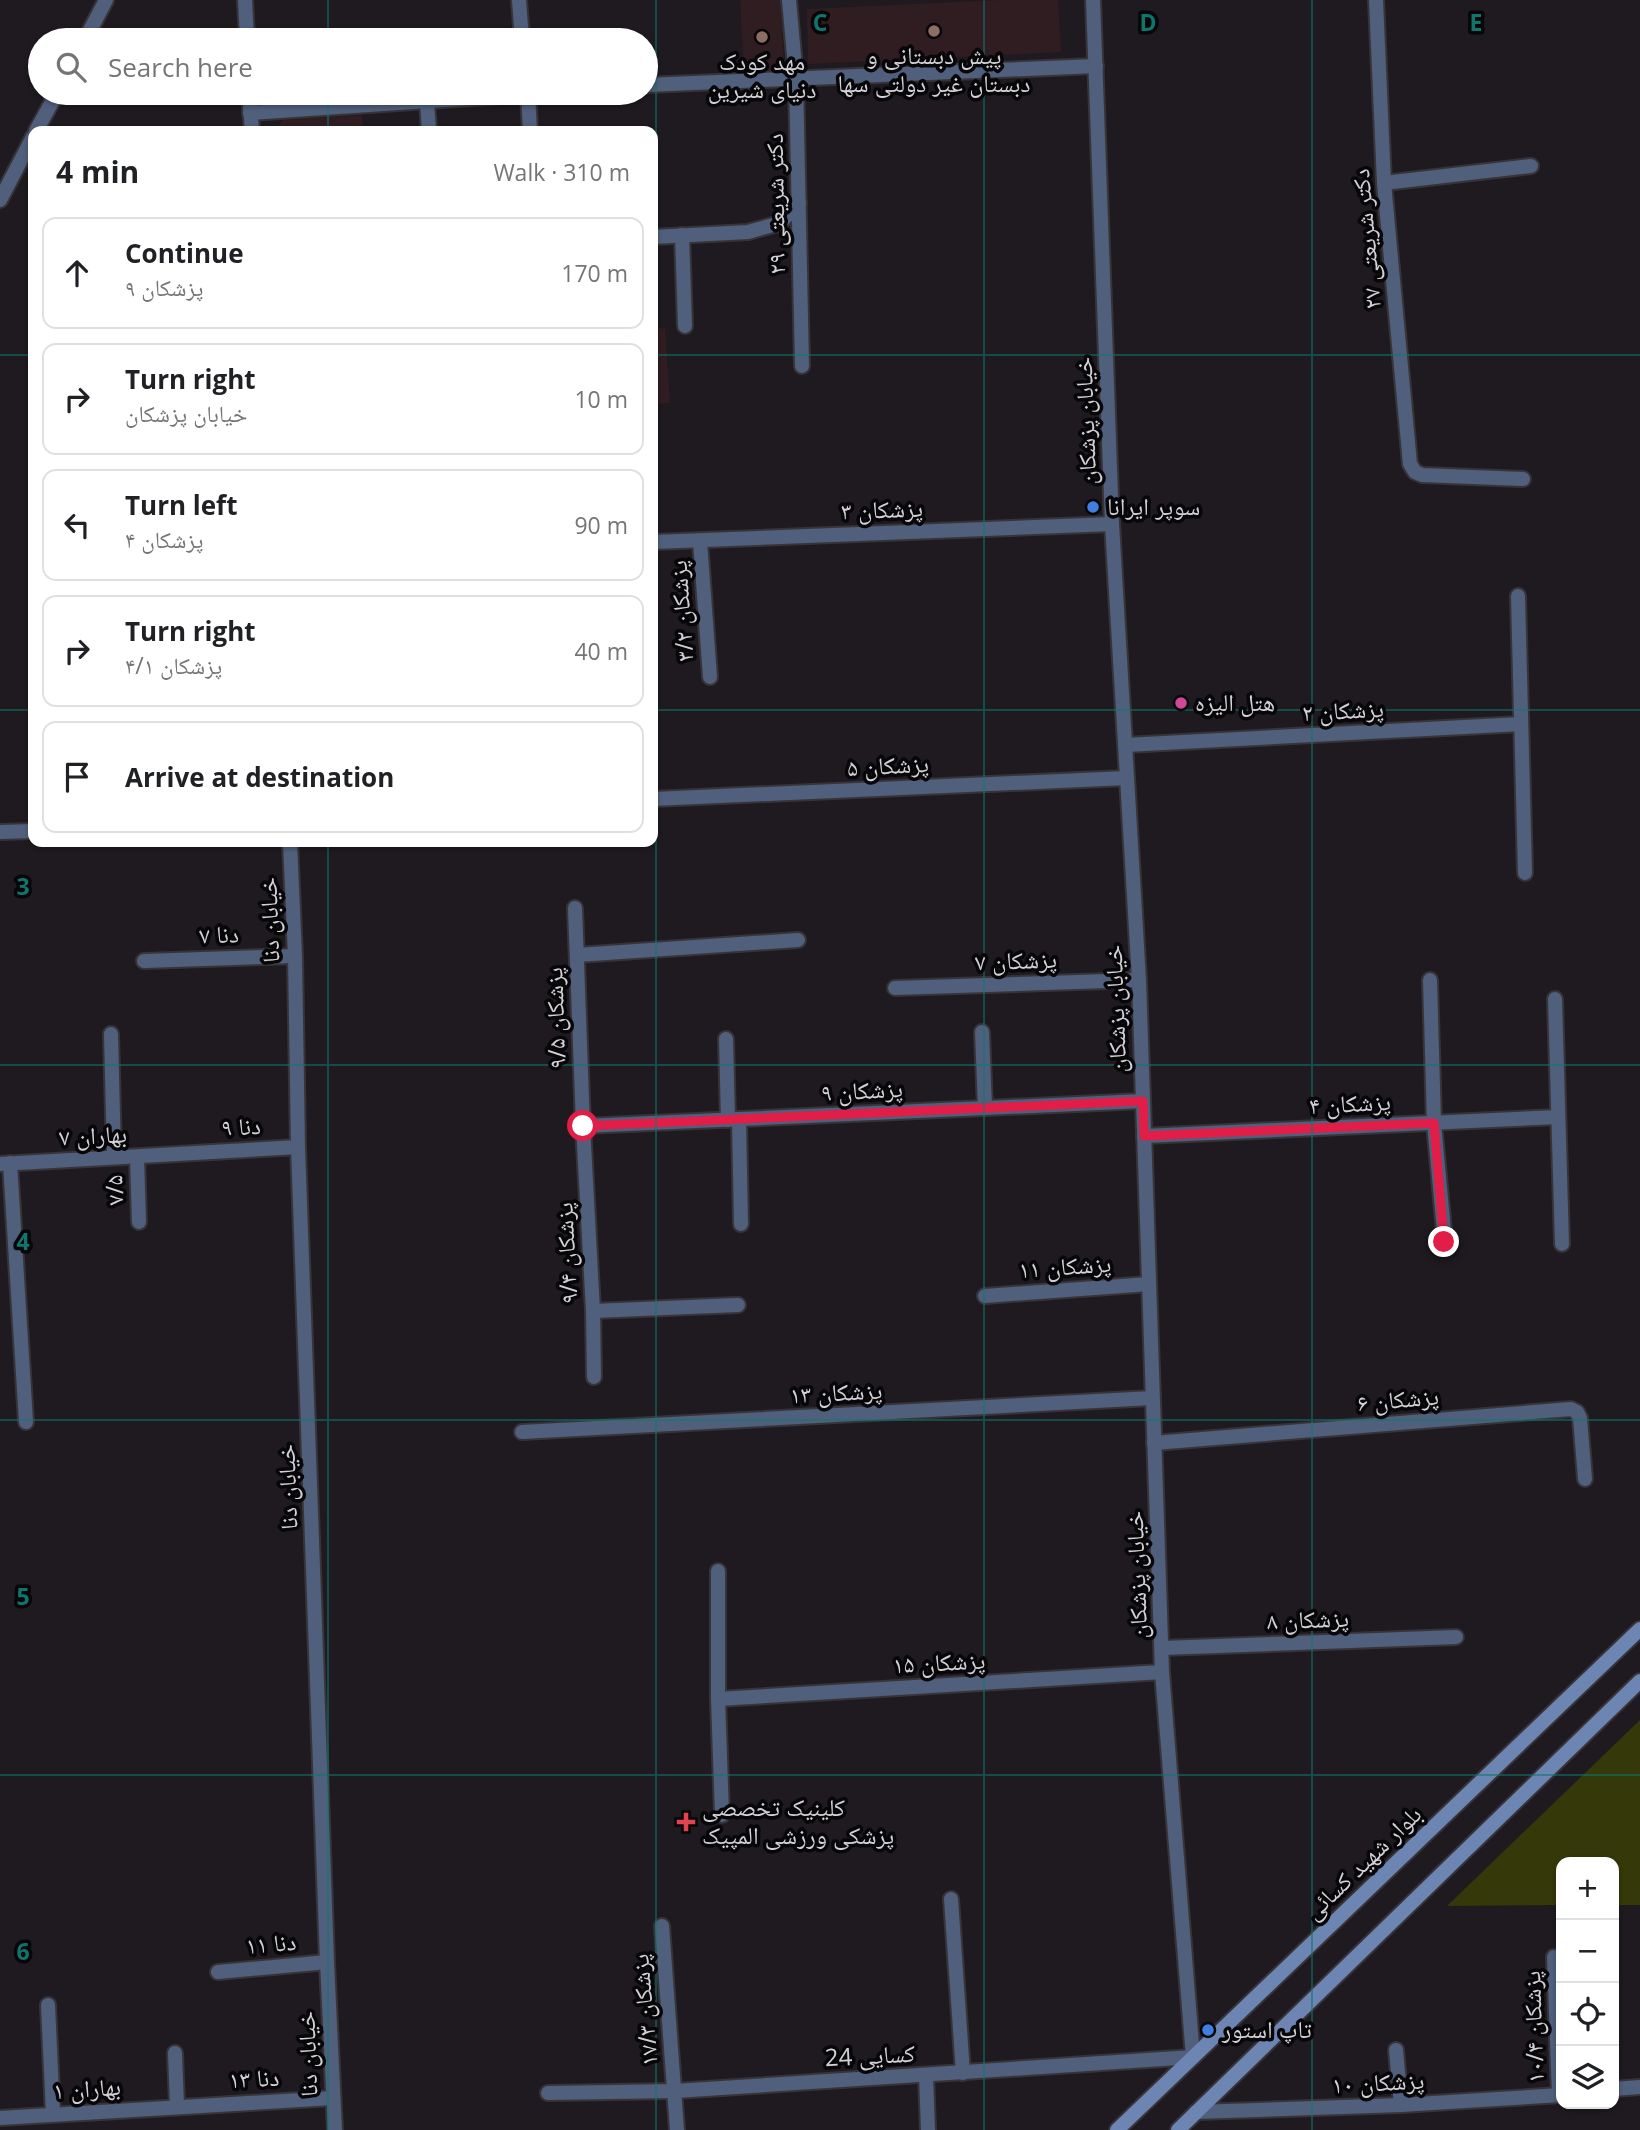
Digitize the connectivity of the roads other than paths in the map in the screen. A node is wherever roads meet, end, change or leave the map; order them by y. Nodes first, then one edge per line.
1 (106, 0) edge
2 (245, 0) edge
3 (519, 0) edge
4 (789, 0) edge
5 (1093, 0) edge
6 (1376, 0) edge
7 (91, 28) edge
8 (246, 28) edge
9 (521, 28) edge
10 (1096, 66) junction
11 (796, 78) junction
12 (658, 84) edge
13 (50, 105) edge
14 (250, 105) edge
15 (379, 105) edge
16 (427, 105) edge
17 (525, 105) edge
18 (250, 113) junction
19 (39, 126) edge
20 (251, 126) edge
21 (429, 126) edge
22 (529, 126) edge
23 (28, 147) edge
24 (1531, 166) dead end
25 (1384, 183) junction
26 (0, 200) edge
27 (799, 203) junction
28 (682, 235) junction
29 (658, 237) edge
30 (685, 326) dead end
31 (802, 366) dead end
32 (1523, 479) dead end
33 (1112, 524) junction
34 (700, 541) junction
35 (658, 542) edge
36 (1518, 596) dead end
37 (710, 677) dead end
38 (1521, 724) junction
39 (1126, 745) junction
40 (1126, 778) junction
41 (658, 799) edge
42 (28, 831) edge
43 (0, 832) edge
44 (290, 847) edge
45 (1525, 873) dead end
46 (575, 908) dead end
47 (798, 940) dead end
48 (577, 955) junction
49 (295, 956) junction
50 (144, 961) dead end
51 (1139, 980) junction
52 (1430, 980) dead end
53 (895, 988) dead end
54 (1555, 999) dead end
55 (982, 1032) dead end
56 (111, 1034) dead end
57 (726, 1039) dead end
58 (1143, 1101) junction
59 (985, 1108) junction
60 (1558, 1118) junction
61 (733, 1119) junction
62 (1434, 1123) junction
63 (583, 1126) junction
64 (1144, 1136) junction
65 (298, 1147) junction
66 (187, 1152) joint
67 (114, 1157) junction
68 (137, 1157) junction
69 (5, 1164) edge
70 (139, 1222) dead end
71 (741, 1224) dead end
72 (1444, 1242) dead end
73 (1562, 1244) dead end
74 (1149, 1284) junction
75 (985, 1296) dead end
76 (738, 1305) dead end
77 (593, 1311) junction
78 (594, 1377) dead end
79 (1152, 1398) junction
80 (26, 1422) dead end
81 (522, 1432) dead end
82 (1154, 1443) junction
83 (1585, 1479) dead end
84 (718, 1571) dead end
85 (1640, 1629) edge
86 (1456, 1637) dead end
87 (1162, 1648) junction
88 (1162, 1672) junction
89 (1640, 1681) edge
90 (719, 1699) junction
91 (722, 1815) dead end
92 (951, 1899) dead end
93 (662, 1926) dead end
94 (1553, 1957) dead end
95 (327, 1962) junction
96 (218, 1972) dead end
97 (48, 2005) dead end
98 (1558, 2046) edge
99 (1396, 2050) dead end
100 (175, 2053) dead end
101 (1193, 2057) junction
102 (962, 2073) junction
103 (926, 2076) junction
104 (1640, 2087) edge
105 (1619, 2089) edge
106 (675, 2091) junction
107 (548, 2093) dead end
108 (1556, 2095) edge
109 (333, 2098) junction
110 (1401, 2105) junction
111 (177, 2106) junction
112 (53, 2115) junction
113 (0, 2118) edge
114 (1187, 2124) edge
115 (335, 2130) edge
116 (677, 2130) edge
117 (928, 2130) edge
118 (1117, 2130) edge

1 - 7 street
2 - 8 street
3 - 9 street
4 - 11 street, ۲۹ دکتر شریعتی
5 - 10 street, خیابان پزشکان
6 - 25 street, ۲۷ دکتر شریعتی
10 - 11 street
10 - 33 street, خیابان پزشکان
11 - 12 street
11 - 27 street, ۲۹ دکتر شریعتی
13 - 19 street
14 - 18 street
15 - 18 street
16 - 21 street
17 - 22 street
18 - 20 street
23 - 26 street
24 - 25 street
25 - 32 street, ۲۷ دکتر شریعتی
27 - 28 street
27 - 31 street, ۲۹ دکتر شریعتی
28 - 29 street
28 - 30 street
33 - 34 street, ۳ پزشکان
33 - 39 street, خیابان پزشکان
34 - 35 street, ۳ پزشکان
34 - 37 street, ۳/۲ پزشکان
36 - 38 street
38 - 39 street, ۲ پزشکان
38 - 45 street
39 - 40 street, خیابان پزشکان
40 - 41 street, ۵ پزشکان
40 - 51 street, خیابان پزشکان
42 - 43 street
44 - 49 street, خیابان دنا
46 - 48 street, ۹/۵ پزشکان
47 - 48 street
48 - 63 street, ۹/۵ پزشکان
49 - 50 street, ۷ دنا
49 - 65 street, خیابان دنا
51 - 53 street, ۷ پزشکان
51 - 58 street, خیابان پزشکان
52 - 62 street
54 - 60 street
55 - 59 street
56 - 67 street
57 - 61 street
58 - 59 street, ۹ پزشکان
58 - 64 street, خیابان پزشکان
59 - 61 street, ۹ پزشکان
60 - 62 street, ۴ پزشکان
60 - 73 street
61 - 63 street, ۹ پزشکان
61 - 71 street
62 - 64 street, ۴ پزشکان
62 - 72 street
63 - 77 street, ۹/۴ پزشکان
64 - 74 street, خیابان پزشکان
65 - 66 street, ۹ دنا
65 - 95 street, خیابان دنا
66 - 68 street, ۷ بهاران
67 - 68 street, ۷ بهاران
67 - 69 street, ۷ بهاران
68 - 70 street, ۷/۵
69 - 80 street
74 - 75 street, ۱۱ پزشکان
74 - 79 street, خیابان پزشکان
76 - 77 street
77 - 78 street, ۹/۴ پزشکان
79 - 81 street, ۱۳ پزشکان
79 - 82 street, خیابان پزشکان
82 - 83 street, ۶ پزشکان
82 - 87 street, خیابان پزشکان
84 - 90 street
85 - 101 main road, بلوار شهید کسائی
86 - 87 street, ۸ پزشکان
87 - 88 street, خیابان پزشکان
88 - 90 street, ۱۵ پزشکان
88 - 101 street, خیابان پزشکان
89 - 114 main road
90 - 91 street
92 - 102 street
93 - 106 street, ۱۷/۳ پزشکان
94 - 98 street, ۱۰/۴ پزشکان
95 - 96 street, ۱۱ دنا
95 - 109 street, خیابان دنا
97 - 112 street
99 - 110 street
100 - 111 street
101 - 102 street, کسایی 24
101 - 118 main road, بلوار شهید کسائی
102 - 103 street, کسایی 24
103 - 106 street, کسایی 24
103 - 117 street
104 - 105 street
106 - 107 street, کسایی 24
106 - 116 street, ۱۷/۳ پزشکان
108 - 110 street, ۱۰ پزشکان
109 - 111 street, ۱۳ دنا
109 - 115 street, خیابان دنا
110 - 114 street, ۱۰ پزشکان
111 - 112 street, بهاران ۱
112 - 113 street, بهاران ۱

